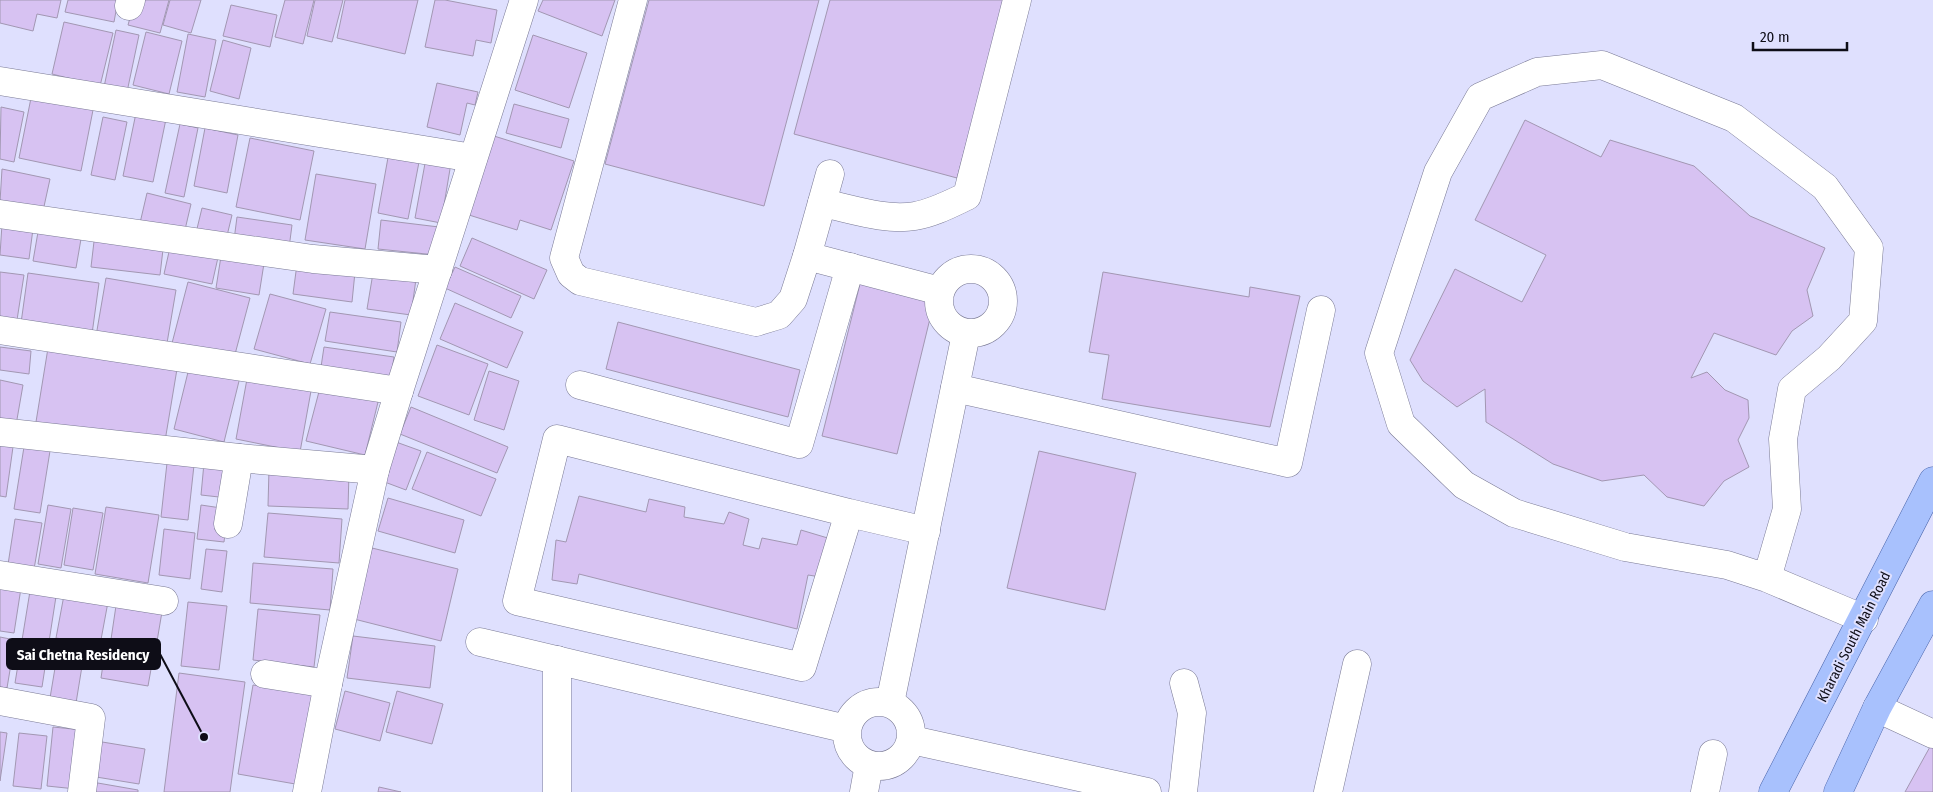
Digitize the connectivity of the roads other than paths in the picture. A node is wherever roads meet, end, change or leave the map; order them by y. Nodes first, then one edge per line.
1 (524, 0) edge
2 (633, 0) edge
3 (1017, 0) edge
4 (0, 81) edge
5 (473, 158) junction
6 (830, 174) dead end
7 (822, 203) junction
8 (0, 214) edge
9 (807, 256) junction
10 (850, 267) junction
11 (438, 270) junction
12 (940, 291) junction
13 (1321, 310) dead end
14 (0, 330) edge
15 (966, 334) junction
16 (580, 385) dead end
17 (955, 388) junction
18 (398, 391) junction
19 (0, 432) edge
20 (239, 458) junction
21 (375, 470) junction
22 (1933, 482) edge
23 (849, 513) junction
24 (228, 524) dead end
25 (926, 531) junction
26 (0, 575) edge
27 (1767, 578) junction
28 (164, 601) dead end
29 (1933, 606) edge
30 (1864, 619) junction
31 (480, 642) dead end
32 (557, 660) junction
33 (1357, 664) dead end
34 (264, 674) dead end
35 (1184, 683) dead end
36 (328, 684) junction
37 (0, 702) edge
38 (890, 704) junction
39 (1878, 708) junction
40 (847, 729) junction
41 (1933, 734) edge
42 (912, 740) junction
43 (1713, 754) dead end
44 (869, 765) junction
45 (82, 792) edge
46 (307, 792) edge
47 (556, 792) edge
48 (864, 792) edge
49 (1147, 792) edge
50 (1183, 792) edge
51 (1328, 792) edge
52 (1705, 792) edge
53 (1773, 792) edge
54 (1838, 792) edge

1 - 5 street
2 - 9 street
3 - 7 street
4 - 5 street
5 - 11 street
6 - 7 street
7 - 9 street
8 - 11 street
9 - 10 street
10 - 12 street
10 - 16 street
11 - 18 street
12 - 15 street
12 - 15 street
13 - 17 street
14 - 18 street
15 - 17 street
17 - 25 street
18 - 21 street
19 - 20 street
20 - 21 street
20 - 24 street
21 - 36 street
22 - 30 main road, Kharadi South Main Road
23 - 23 street
23 - 25 street
25 - 38 street
26 - 28 street
27 - 27 street
27 - 30 street
29 - 39 main road
30 - 53 main road, Kharadi South Main Road
31 - 32 street
32 - 40 street
32 - 47 street
33 - 51 street
34 - 36 street
35 - 50 street
36 - 46 street
37 - 45 street
38 - 40 street
38 - 42 street
39 - 41 street
39 - 54 main road
40 - 44 street
42 - 44 street
42 - 49 street
43 - 52 street
44 - 48 street

